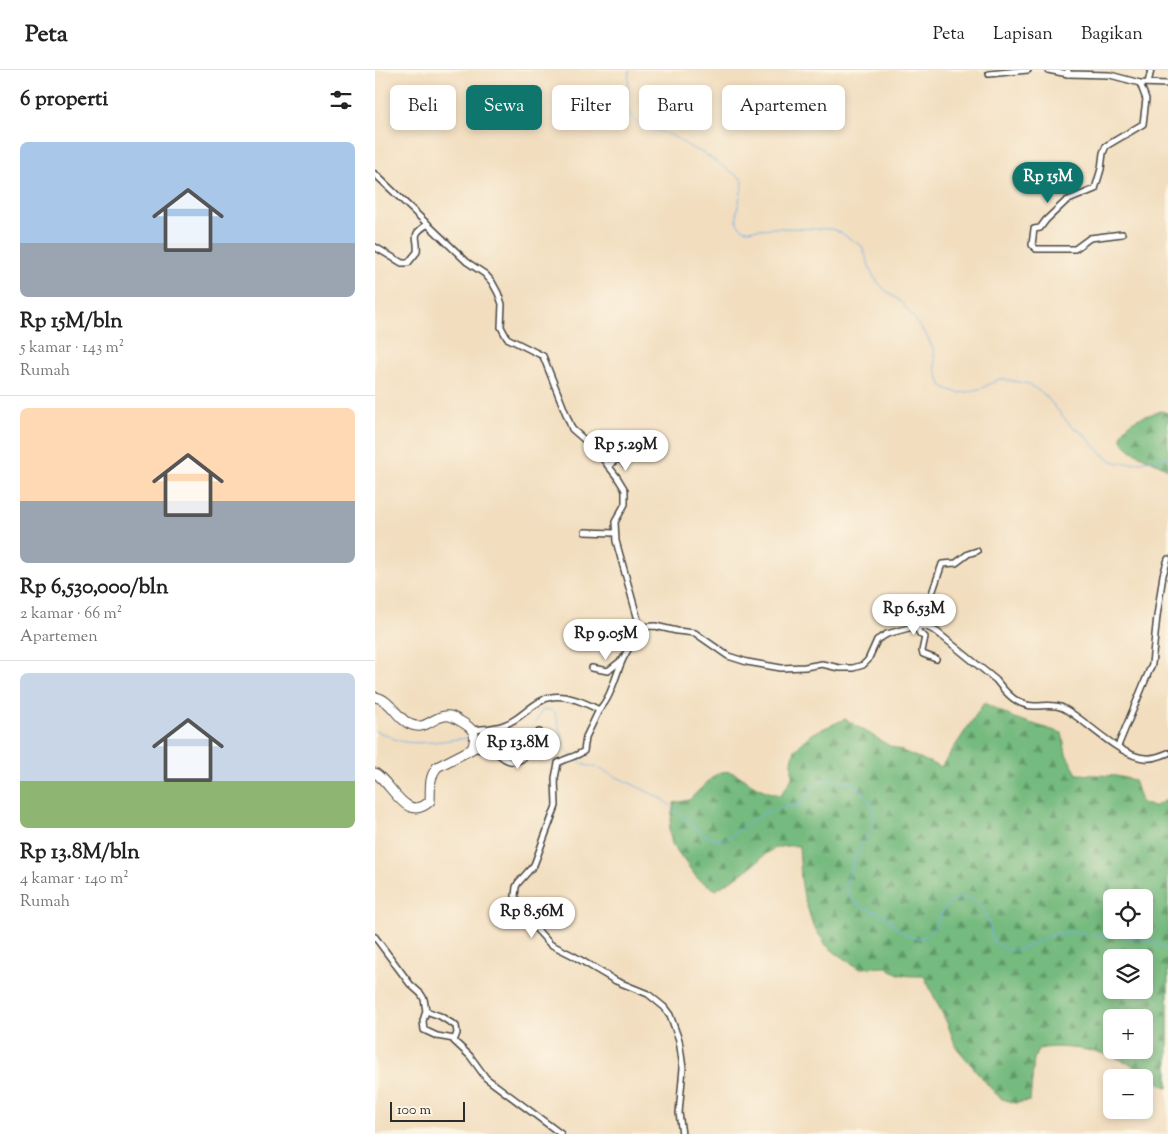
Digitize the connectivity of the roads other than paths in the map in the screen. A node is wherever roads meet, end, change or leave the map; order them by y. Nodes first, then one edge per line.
1 (1028, 70) edge
2 (1047, 70) edge
3 (1151, 70) edge
4 (1068, 72) edge
5 (989, 74) dead end
6 (1140, 83) junction
7 (1148, 84) junction
8 (1168, 84) edge
9 (375, 174) edge
10 (428, 224) junction
11 (1121, 234) dead end
12 (375, 247) edge
13 (625, 464) dead end
14 (608, 466) junction
15 (585, 532) dead end
16 (615, 533) junction
17 (977, 551) dead end
18 (1168, 560) edge
19 (916, 626) junction
20 (640, 627) junction
21 (927, 627) junction
22 (936, 659) dead end
23 (623, 660) junction
24 (592, 668) dead end
25 (375, 697) edge
26 (599, 710) junction
27 (472, 730) junction
28 (539, 732) dead end
29 (1117, 746) junction
30 (472, 749) junction
31 (1168, 753) edge
32 (375, 774) edge
33 (375, 936) edge
34 (426, 1011) junction
35 (454, 1039) junction
36 (561, 1134) edge
37 (682, 1134) edge

1 - 5 street
2 - 4 street
3 - 7 street
4 - 6 street
6 - 7 street
6 - 11 street
7 - 8 street
9 - 10 street
10 - 12 street
10 - 14 street
13 - 14 street
14 - 16 street
15 - 16 street
16 - 20 street
17 - 21 street
18 - 29 street
19 - 20 street
19 - 21 street
19 - 22 street
20 - 23 street
21 - 29 street
23 - 24 street
23 - 26 street
25 - 27 main road
26 - 27 street
26 - 37 street
27 - 30 main road
28 - 30 street
29 - 31 street
30 - 32 main road
33 - 34 street
34 - 35 street
34 - 35 street
35 - 36 street

